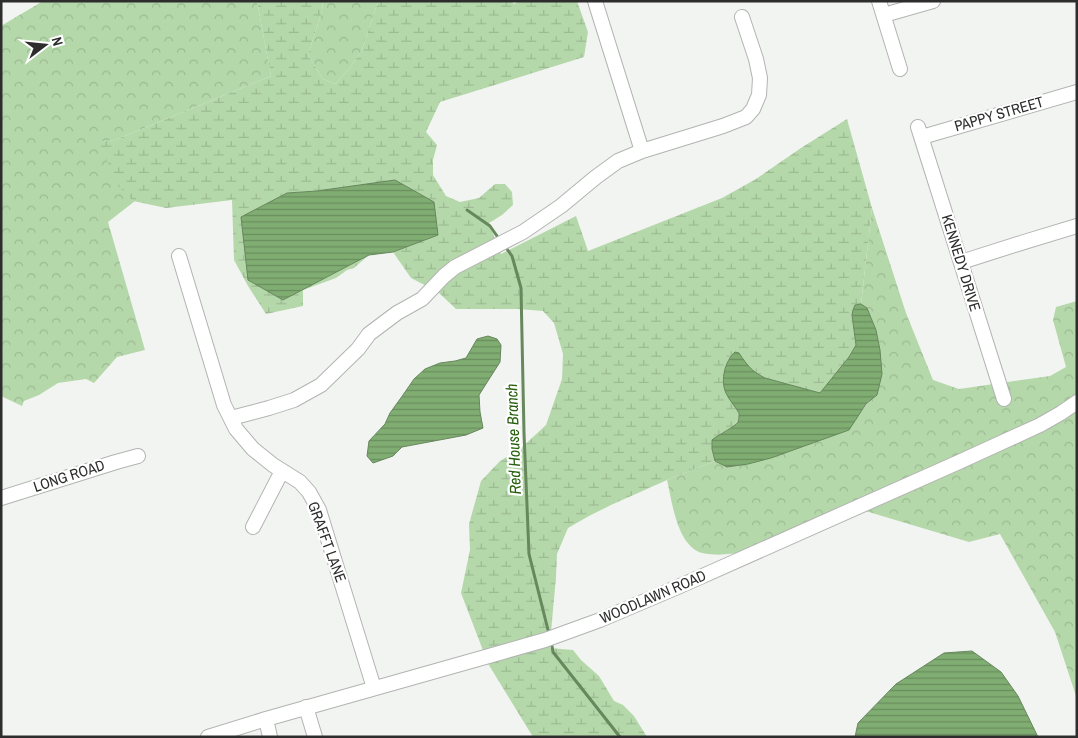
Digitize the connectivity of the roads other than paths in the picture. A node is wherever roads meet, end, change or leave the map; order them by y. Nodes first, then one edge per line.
1 (595, 1) edge
2 (879, 1) edge
3 (932, 1) edge
4 (884, 15) junction
5 (742, 17) dead end
6 (900, 69) dead end
7 (1077, 92) edge
8 (920, 132) joint
9 (642, 150) junction
10 (1077, 226) edge
11 (178, 256) dead end
12 (961, 262) junction
13 (1004, 399) dead end
14 (1077, 402) edge
15 (230, 418) junction
16 (138, 456) dead end
17 (282, 471) junction
18 (1, 498) edge
19 (253, 527) dead end
20 (374, 688) junction
21 (306, 708) junction
22 (266, 719) junction
23 (228, 734) edge
24 (208, 737) edge
25 (270, 737) edge
26 (315, 737) edge

1 - 9 street
2 - 4 street
3 - 4 street
4 - 6 street
5 - 9 street
7 - 8 street, PAPPY STREET
8 - 12 street, KENNEDY DRIVE
9 - 15 street
10 - 12 street
11 - 15 street, GRAFFT LANE
12 - 13 street, KENNEDY DRIVE
14 - 20 street, WOODLAWN ROAD
15 - 17 street, GRAFFT LANE
16 - 18 street, LONG ROAD
17 - 19 street
17 - 20 street, GRAFFT LANE
20 - 21 street, WOODLAWN ROAD
21 - 22 street, WOODLAWN ROAD
21 - 26 street
22 - 23 street, WOODLAWN ROAD
22 - 25 street
23 - 24 street, WOODLAWN ROAD

